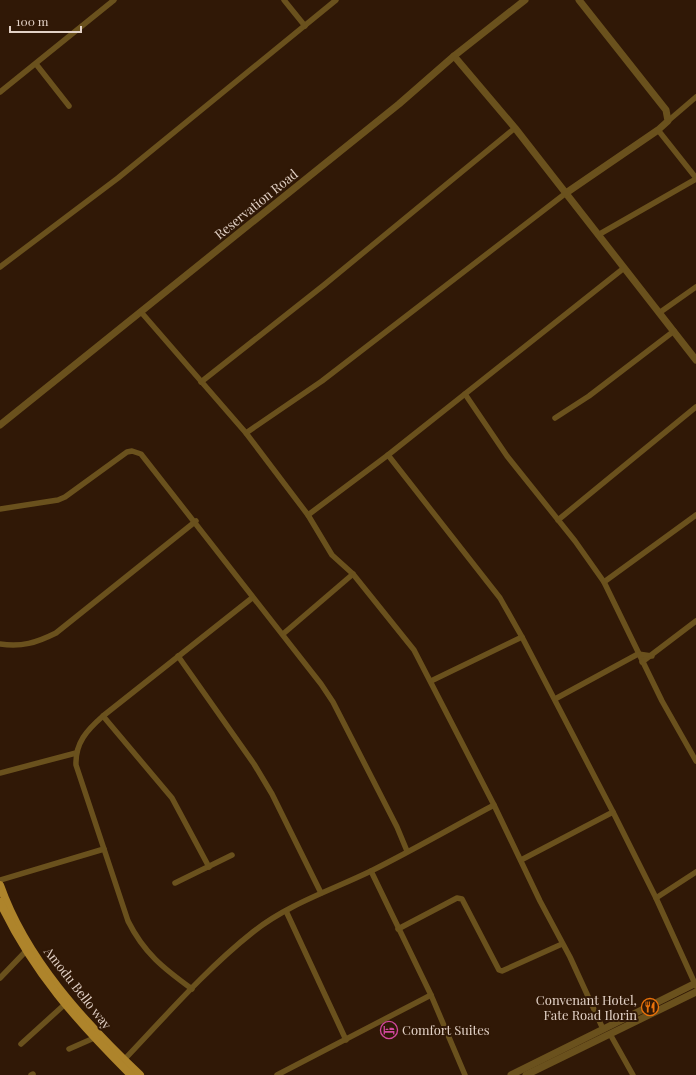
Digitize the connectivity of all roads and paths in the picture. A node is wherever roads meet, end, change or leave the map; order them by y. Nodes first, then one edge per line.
1 (114, 0) edge
2 (284, 0) edge
3 (336, 0) edge
4 (525, 0) edge
5 (579, 0) edge
6 (305, 26) junction
7 (454, 56) junction
8 (36, 64) junction
9 (0, 92) edge
10 (696, 97) edge
11 (69, 106) dead end
12 (668, 121) junction
13 (515, 128) junction
14 (658, 130) junction
15 (696, 178) edge
16 (566, 193) junction
17 (598, 235) junction
18 (0, 267) edge
19 (624, 268) junction
20 (696, 287) edge
21 (141, 312) junction
22 (659, 313) junction
23 (674, 331) junction
24 (695, 356) edge
25 (201, 382) junction
26 (465, 394) junction
27 (696, 407) edge
28 (555, 418) dead end
29 (0, 425) edge
30 (246, 433) junction
31 (388, 456) junction
32 (0, 509) edge
33 (308, 515) junction
34 (696, 515) edge
35 (558, 520) junction
36 (196, 522) junction
37 (353, 574) junction
38 (604, 582) junction
39 (252, 598) junction
40 (696, 621) edge
41 (283, 634) junction
42 (522, 637) junction
43 (0, 644) edge
44 (638, 654) junction
45 (178, 656) junction
46 (652, 656) junction
47 (642, 662) junction
48 (431, 681) junction
49 (555, 699) junction
50 (103, 716) junction
51 (76, 753) junction
52 (696, 761) edge
53 (0, 773) edge
54 (494, 805) junction
55 (613, 812) junction
56 (104, 849) junction
57 (407, 851) junction
58 (232, 855) dead end
59 (521, 860) junction
60 (209, 867) junction
61 (371, 871) junction
62 (696, 872) edge
63 (0, 880) edge
64 (175, 884) dead end
65 (0, 885) edge
66 (321, 893) junction
67 (656, 898) junction
68 (0, 902) edge
69 (286, 911) junction
70 (398, 929) junction
71 (562, 944) junction
72 (26, 951) junction
73 (0, 978) edge
74 (696, 984) edge
75 (192, 989) junction
76 (696, 992) edge
77 (431, 995) junction
78 (64, 1005) junction
79 (603, 1029) junction
80 (610, 1034) junction
81 (94, 1038) junction
82 (346, 1040) junction
83 (21, 1044) dead end
84 (69, 1049) dead end
85 (122, 1062) junction
86 (131, 1075) edge
87 (140, 1075) edge
88 (278, 1075) edge
89 (465, 1075) edge
90 (511, 1075) edge
91 (526, 1075) edge
92 (633, 1075) edge

1 - 8 street
2 - 6 street
3 - 6 street
4 - 7 street, Reservation Road
5 - 12 street
6 - 18 street
7 - 13 street
7 - 21 street, Reservation Road
8 - 9 street
8 - 11 street
10 - 12 street
12 - 14 street
13 - 16 street
13 - 25 street
14 - 15 street
14 - 16 street
15 - 17 street
16 - 17 street
16 - 30 street
17 - 19 street
19 - 22 street
19 - 26 street
20 - 22 street
21 - 25 street
21 - 29 street, Reservation Road
22 - 23 street
23 - 24 street
23 - 28 street
25 - 30 street
26 - 31 street
26 - 35 street
27 - 35 street
30 - 33 street
31 - 33 street
31 - 42 street
32 - 36 street
33 - 37 street
34 - 38 street
35 - 38 street
36 - 39 street
36 - 43 street
37 - 41 street
37 - 48 street
38 - 44 street
39 - 41 street
39 - 45 street
40 - 46 street
41 - 57 street
42 - 48 street
42 - 49 street
44 - 46 street
44 - 47 street
44 - 49 street
45 - 50 street
45 - 66 street
46 - 47 street
47 - 52 street
48 - 54 street
49 - 55 street
50 - 51 street
50 - 60 street
51 - 53 street
51 - 56 street
54 - 57 street
54 - 59 street
55 - 59 street
55 - 67 street
56 - 63 street
56 - 75 street
57 - 61 street
58 - 60 street
59 - 71 street
60 - 64 street
61 - 66 street
61 - 70 street
62 - 67 street
65 - 85 main road, Amodu Bello way
66 - 69 street
67 - 74 street
68 - 72 main road, Amodu Bello way
69 - 75 street
69 - 82 street
70 - 71 street
70 - 77 street
71 - 79 street
72 - 73 street
72 - 78 main road, Amodu Bello way
74 - 79 street
75 - 85 street
76 - 80 street
77 - 82 street
77 - 89 street
78 - 81 main road, Amodu Bello way
78 - 83 street
79 - 90 street
80 - 91 street
80 - 92 street
81 - 84 street
81 - 85 main road, Amodu Bello way
82 - 88 street
85 - 86 main road, Amodu Bello way
85 - 87 main road, Amodu Bello way

